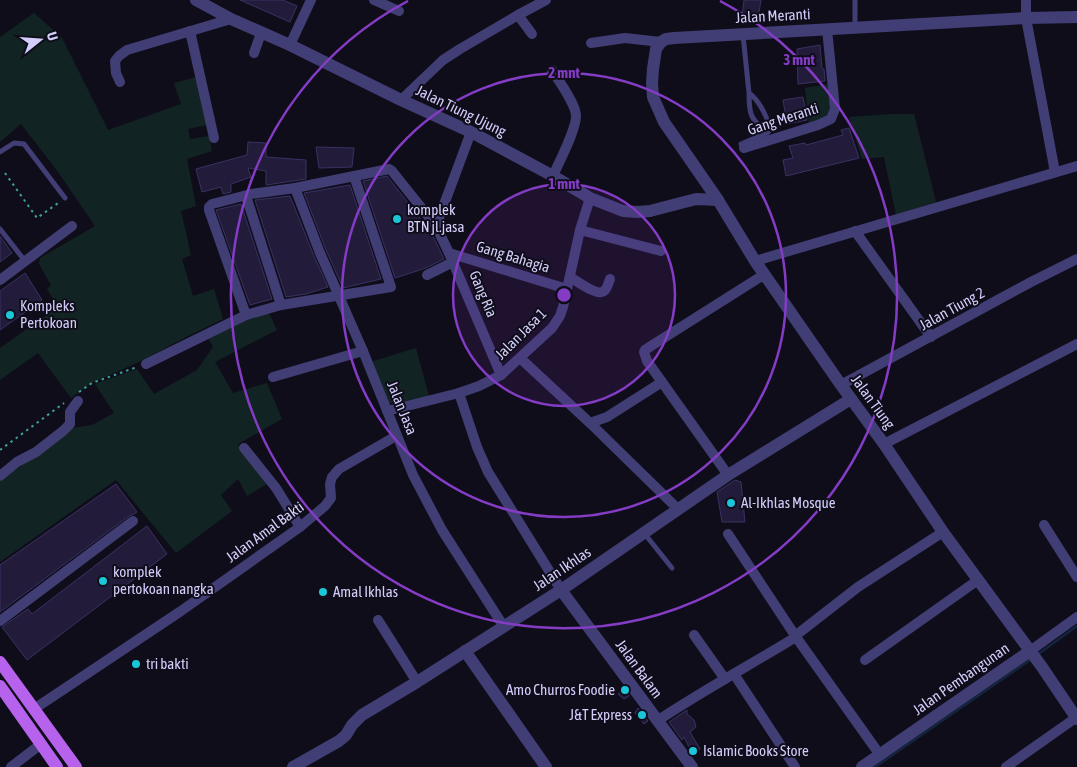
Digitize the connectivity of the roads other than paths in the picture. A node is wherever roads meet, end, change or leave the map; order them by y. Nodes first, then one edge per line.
1 (196, 0) edge
2 (311, 0) edge
3 (374, 0) edge
4 (546, 0) edge
5 (855, 0) edge
6 (1026, 0) edge
7 (399, 11) dead end
8 (518, 15) junction
9 (1077, 17) edge
10 (231, 18) junction
11 (1026, 18) junction
12 (856, 28) junction
13 (827, 29) junction
14 (190, 31) junction
15 (261, 33) junction
16 (532, 34) dead end
17 (743, 34) junction
18 (661, 42) junction
19 (591, 43) dead end
20 (290, 45) junction
21 (254, 53) dead end
22 (552, 70) dead end
23 (120, 82) dead end
24 (748, 93) junction
25 (401, 100) junction
26 (471, 132) junction
27 (767, 132) junction
28 (214, 138) dead end
29 (745, 145) joint
30 (0, 152) edge
31 (1077, 166) edge
32 (1055, 172) junction
33 (354, 176) junction
34 (553, 176) junction
35 (295, 188) junction
36 (246, 196) junction
37 (64, 198) road end
38 (590, 198) junction
39 (718, 200) junction
40 (72, 226) dead end
41 (436, 226) junction
42 (0, 229) edge
43 (580, 230) junction
44 (855, 231) junction
45 (661, 251) dead end
46 (451, 257) junction
47 (1077, 259) edge
48 (25, 261) junction
49 (755, 261) junction
50 (765, 274) junction
51 (427, 275) dead end
52 (570, 277) junction
53 (610, 279) dead end
54 (0, 280) edge
55 (567, 289) junction
56 (339, 296) junction
57 (281, 305) junction
58 (246, 315) junction
59 (931, 337) junction
60 (1077, 344) edge
61 (363, 352) junction
62 (520, 358) junction
63 (146, 364) dead end
64 (501, 375) junction
65 (272, 377) dead end
66 (662, 382) junction
67 (841, 385) junction
68 (459, 393) junction
69 (851, 399) junction
70 (78, 401) dead end
71 (388, 412) junction
72 (590, 423) junction
73 (396, 436) junction
74 (884, 444) junction
75 (244, 448) dead end
76 (728, 475) junction
77 (0, 476) edge
78 (678, 509) junction
79 (133, 521) dead end
80 (1044, 525) dead end
81 (300, 527) junction
82 (644, 532) junction
83 (943, 532) junction
84 (728, 534) dead end
85 (672, 568) dead end
86 (1077, 577) edge
87 (978, 580) junction
88 (561, 590) junction
89 (1077, 617) edge
90 (378, 620) dead end
91 (0, 621) edge
92 (504, 627) junction
93 (694, 635) dead end
94 (796, 637) junction
95 (465, 651) junction
96 (1031, 652) junction
97 (865, 660) dead end
98 (0, 662) edge
99 (730, 677) junction
100 (417, 682) junction
101 (0, 686) edge
102 (34, 709) junction
103 (1077, 718) edge
104 (657, 721) junction
105 (41, 744) junction
106 (880, 754) junction
107 (308, 764) edge
108 (11, 767) edge
109 (57, 767) edge
110 (76, 767) edge
111 (293, 767) edge
112 (546, 767) edge
113 (692, 767) edge
114 (795, 767) edge
115 (862, 767) edge
116 (1006, 767) edge

1 - 10 street, Jalan Tiung Ujung
2 - 20 street
3 - 7 street
4 - 8 street
5 - 12 lane
6 - 11 street
8 - 16 street
8 - 25 street
9 - 11 street, Jalan Meranti
10 - 14 street
10 - 15 street, Jalan Tiung Ujung
11 - 12 street, Jalan Meranti
11 - 32 street
12 - 13 street, Jalan Meranti
13 - 17 street, Jalan Meranti
13 - 29 street, Gang Meranti
14 - 23 street
14 - 28 street
15 - 20 street, Jalan Tiung Ujung
15 - 21 street
17 - 18 street, Jalan Meranti
17 - 24 lane
18 - 19 street
18 - 39 street, Jalan Tiung
20 - 25 street, Jalan Tiung Ujung
22 - 34 street
24 - 27 lane
24 - 27 lane
25 - 26 street, Jalan Tiung Ujung
26 - 34 street, Jalan Tiung Ujung
26 - 41 street
27 - 29 lane
30 - 37 lane
31 - 32 street
32 - 44 street
33 - 35 street
33 - 41 street, Gang Ria
33 - 56 street
34 - 38 street, Jalan Tiung Ujung
35 - 36 street
35 - 56 street, Jalan Jasa
36 - 57 street
36 - 58 street
38 - 39 street, Jalan Tiung Ujung
38 - 43 street, Jalan Jasa 1
39 - 49 street, Jalan Tiung
40 - 48 street
41 - 46 street, Gang Ria
42 - 48 lane
43 - 45 street
43 - 52 street, Jalan Jasa 1
44 - 49 street
44 - 59 street
46 - 51 street
46 - 55 street, Gang Bahagia
46 - 64 street, Gang Ria
47 - 59 street, Jalan Tiung 2
48 - 54 street
49 - 50 street, Jalan Tiung
50 - 66 street
50 - 67 street, Jalan Tiung
52 - 53 street
52 - 55 street, Jalan Jasa 1
55 - 62 street, Jalan Jasa 1
56 - 57 street
56 - 61 street, Jalan Jasa
57 - 58 street
58 - 63 street
59 - 67 street, Jalan Tiung 2
60 - 74 street
61 - 65 street
61 - 71 street, Jalan Jasa
62 - 64 street, Jalan Jasa 1
62 - 72 street
64 - 68 street, Jalan Jasa 1
66 - 72 street
66 - 76 street
67 - 69 street, Jalan Tiung
68 - 71 street, Jalan Jasa 1
68 - 88 street
69 - 74 street, Jalan Tiung
69 - 76 street, Jalan Ikhlas
70 - 77 street
71 - 73 street, Jalan Jasa
72 - 78 street
73 - 81 street, Jalan Amal Bakti
73 - 92 street, Jalan Jasa
74 - 83 street, Jalan Tiung
75 - 81 street
76 - 78 street, Jalan Ikhlas
78 - 82 street, Jalan Ikhlas
79 - 91 street
80 - 86 street
81 - 102 street, Jalan Amal Bakti
82 - 85 lane
82 - 88 street, Jalan Ikhlas
83 - 87 street, Jalan Tiung
83 - 94 street
84 - 94 street
87 - 96 street, Jalan Tiung
87 - 97 street
88 - 92 street, Jalan Ikhlas
88 - 104 street, Jalan Balam
89 - 96 street, Jalan Pembangunan
90 - 100 street
92 - 95 street, Jalan Ikhlas
93 - 99 street
94 - 99 street
94 - 106 street
95 - 100 street, Jalan Ikhlas
95 - 112 street
96 - 103 street, Jalan Tiung
96 - 106 street, Jalan Pembangunan
98 - 102 main road
99 - 104 street
99 - 114 street
100 - 107 street, Jalan Ikhlas
101 - 105 main road
102 - 110 main road
103 - 116 street
104 - 113 street, Jalan Balam
105 - 108 street
105 - 109 main road
106 - 115 street, Jalan Pembangunan
107 - 111 street, Jalan Ikhlas

